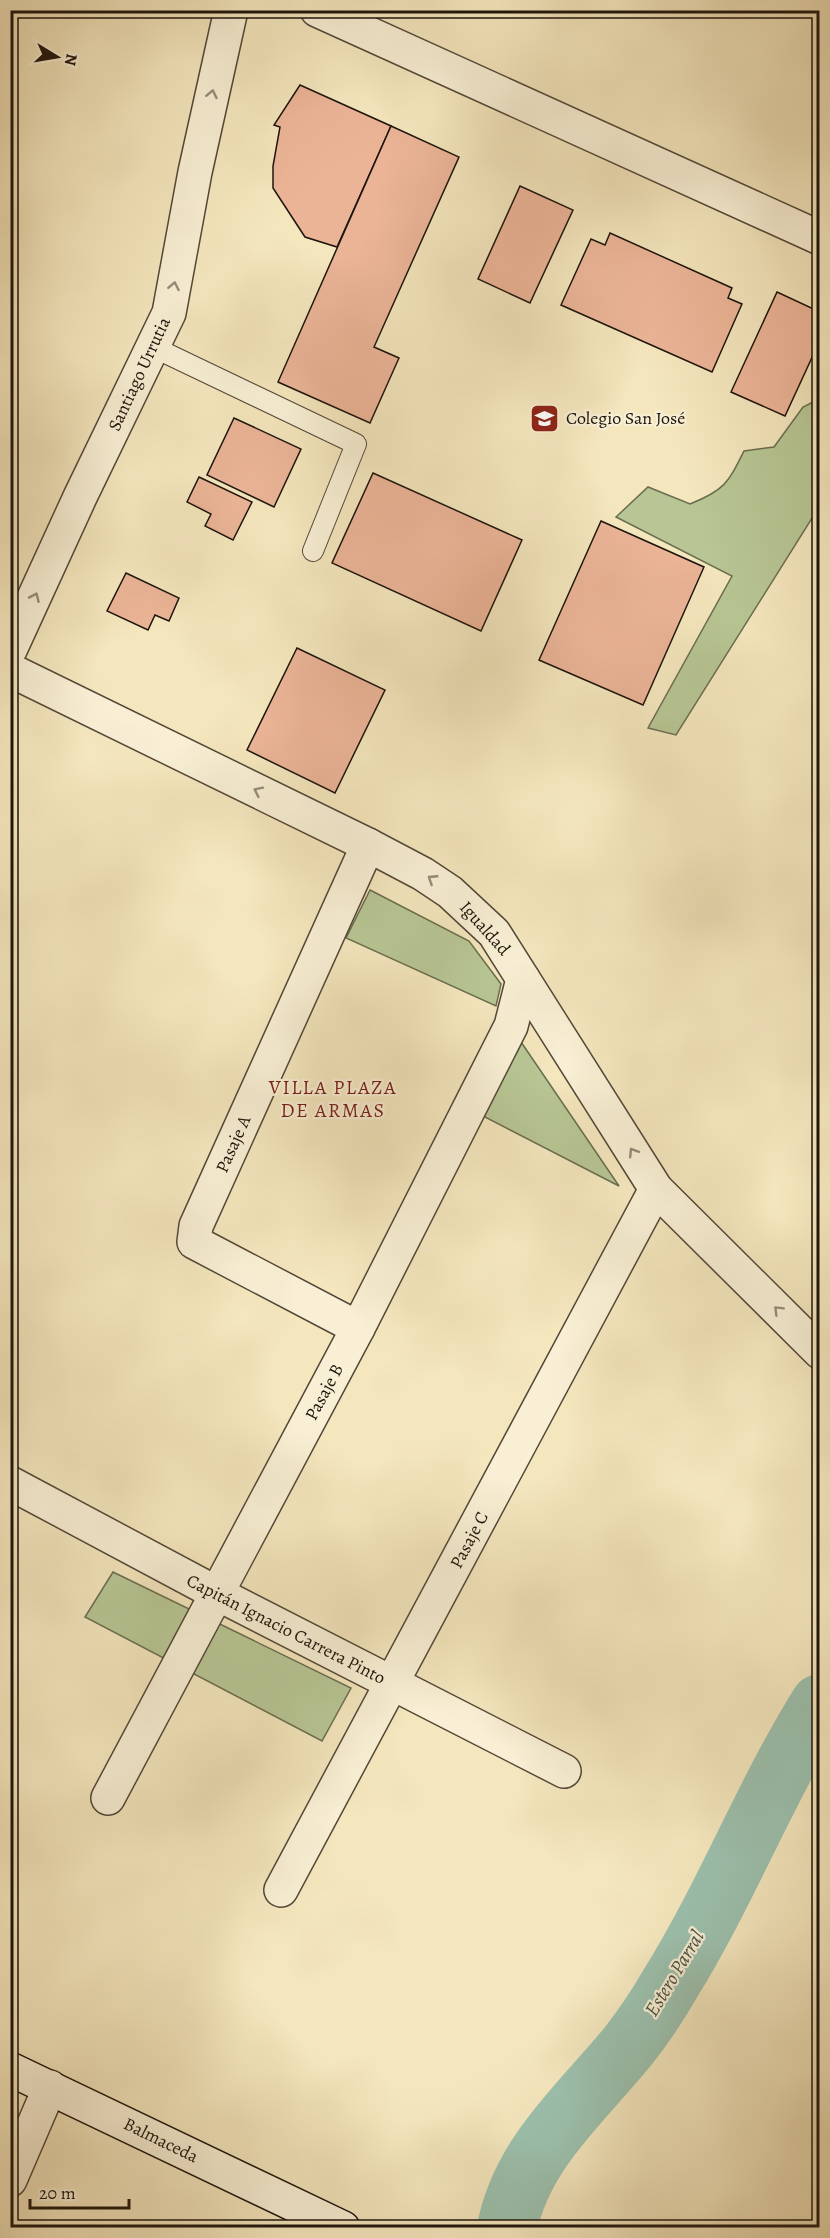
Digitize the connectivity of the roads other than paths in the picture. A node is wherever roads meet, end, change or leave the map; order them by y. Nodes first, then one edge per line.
1 (231, 10) edge
2 (317, 10) edge
3 (819, 238) edge
4 (153, 347) junction
5 (314, 551) dead end
6 (10, 650) edge
7 (10, 670) edge
8 (368, 845) junction
9 (523, 979) junction
10 (656, 1189) junction
11 (358, 1328) junction
12 (819, 1352) edge
13 (10, 1483) edge
14 (218, 1594) junction
15 (393, 1684) junction
16 (564, 1771) dead end
17 (108, 1798) dead end
18 (281, 1890) dead end
19 (10, 2069) edge
20 (50, 2087) junction
21 (10, 2180) edge
22 (343, 2228) edge

4 -> 1 street, Santiago Urrutia
2 - 3 street
4 - 5 lane
6 -> 4 street, Santiago Urrutia
8 -> 7 street, Igualdad
9 -> 8 street, Igualdad
8 - 11 street, Pasaje A
10 -> 9 street, Igualdad
9 - 11 street, Pasaje B
12 -> 10 street, Igualdad
10 - 15 street, Pasaje C
11 - 14 street, Pasaje B
13 - 14 street, Capitán Ignacio Carrera Pinto
14 - 15 street, Capitán Ignacio Carrera Pinto
14 - 17 street, Pasaje B
15 - 16 street, Capitán Ignacio Carrera Pinto
15 - 18 street, Pasaje C
19 - 20 street, Balmaceda
20 - 21 street
20 - 22 street, Balmaceda

